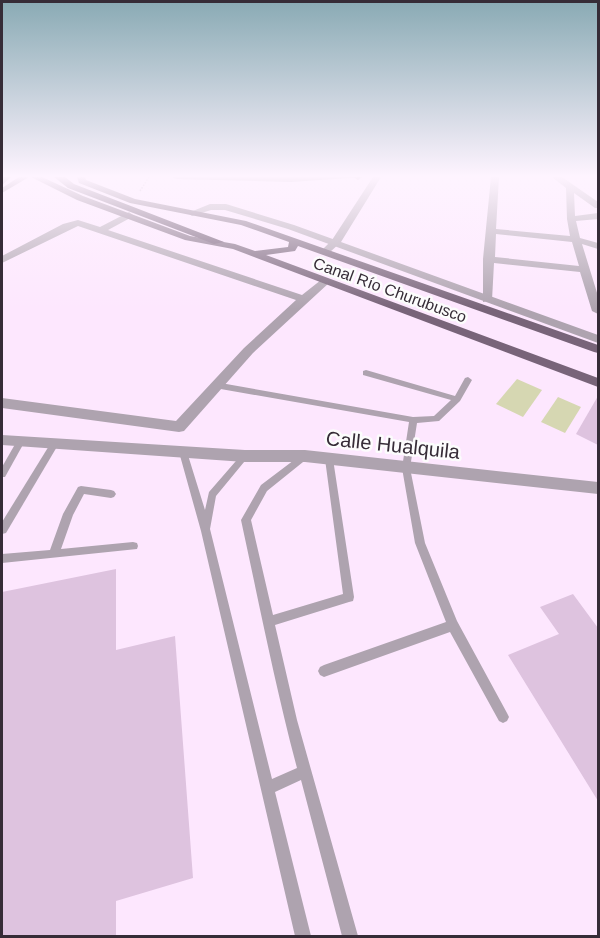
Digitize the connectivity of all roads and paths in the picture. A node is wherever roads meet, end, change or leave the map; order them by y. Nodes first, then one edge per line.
1 (115, 221) edge
2 (163, 221) edge
3 (232, 221) edge
4 (269, 221) edge
5 (349, 221) edge
6 (491, 221) edge
7 (572, 221) edge
8 (103, 229) junction
9 (490, 231) junction
10 (578, 240) junction
11 (294, 241) junction
12 (218, 242) joint
13 (336, 242) junction
14 (598, 246) edge
15 (235, 248) junction
16 (326, 251) junction
17 (488, 259) junction
18 (2, 260) edge
19 (586, 270) junction
20 (311, 276) junction
21 (326, 282) junction
22 (303, 299) junction
23 (487, 300) junction
24 (598, 311) edge
25 (598, 339) edge
26 (598, 349) edge
27 (366, 373) dead end
28 (468, 380) dead end
29 (598, 383) edge
30 (215, 385) junction
31 (457, 399) junction
32 (2, 403) edge
33 (413, 420) junction
34 (179, 427) junction
35 (2, 440) edge
36 (21, 441) junction
37 (55, 443) junction
38 (183, 452) junction
39 (245, 456) junction
40 (305, 456) junction
41 (329, 459) junction
42 (406, 468) junction
43 (2, 474) edge
44 (598, 488) edge
45 (111, 494) dead end
46 (2, 530) edge
47 (206, 531) junction
48 (133, 546) dead end
49 (54, 554) junction
50 (2, 559) edge
51 (268, 622) junction
52 (453, 625) junction
53 (324, 671) dead end
54 (503, 717) dead end
55 (305, 771) junction
56 (268, 788) junction
57 (303, 936) edge
58 (350, 936) edge

1 - 8 street
2 - 12 highway
3 - 11 main road, Canal Río Churubusco
4 - 13 street, Canal Río Churubusco
5 - 13 street
6 - 9 street
7 - 10 street
8 - 18 street
8 - 22 street
9 - 10 street
9 - 17 street
10 - 14 street
10 - 19 street
11 - 15 main road
11 - 16 main road, Canal Río Churubusco
12 - 15 main road, Canal Río Churubusco
13 - 16 street
13 - 23 street, Canal Río Churubusco
15 - 20 main road, Canal Río Churubusco
16 - 20 main road
16 - 26 main road, Canal Río Churubusco
17 - 19 street
17 - 23 street
19 - 24 street
20 - 21 main road, Canal Río Churubusco
21 - 22 street
21 - 29 main road, Canal Río Churubusco
22 - 30 street
23 - 25 street, Canal Río Churubusco
27 - 31 lane
28 - 31 lane
30 - 33 lane
30 - 34 street
31 - 33 lane
32 - 34 street
33 - 42 lane
34 - 38 street
35 - 36 street, Calle Hualquila
36 - 37 street, Calle Hualquila
36 - 43 lane
37 - 38 street, Calle Hualquila
37 - 46 lane
38 - 39 street, Calle Hualquila
38 - 47 lane
39 - 40 street, Calle Hualquila
39 - 47 lane
40 - 41 street, Calle Hualquila
40 - 51 lane
41 - 42 street, Calle Hualquila
41 - 51 lane
42 - 44 street, Calle Hualquila
42 - 52 lane
45 - 49 lane
47 - 56 lane
48 - 49 lane
49 - 50 lane
51 - 55 lane
52 - 53 lane
52 - 54 lane
55 - 56 lane
55 - 58 lane
56 - 57 lane

